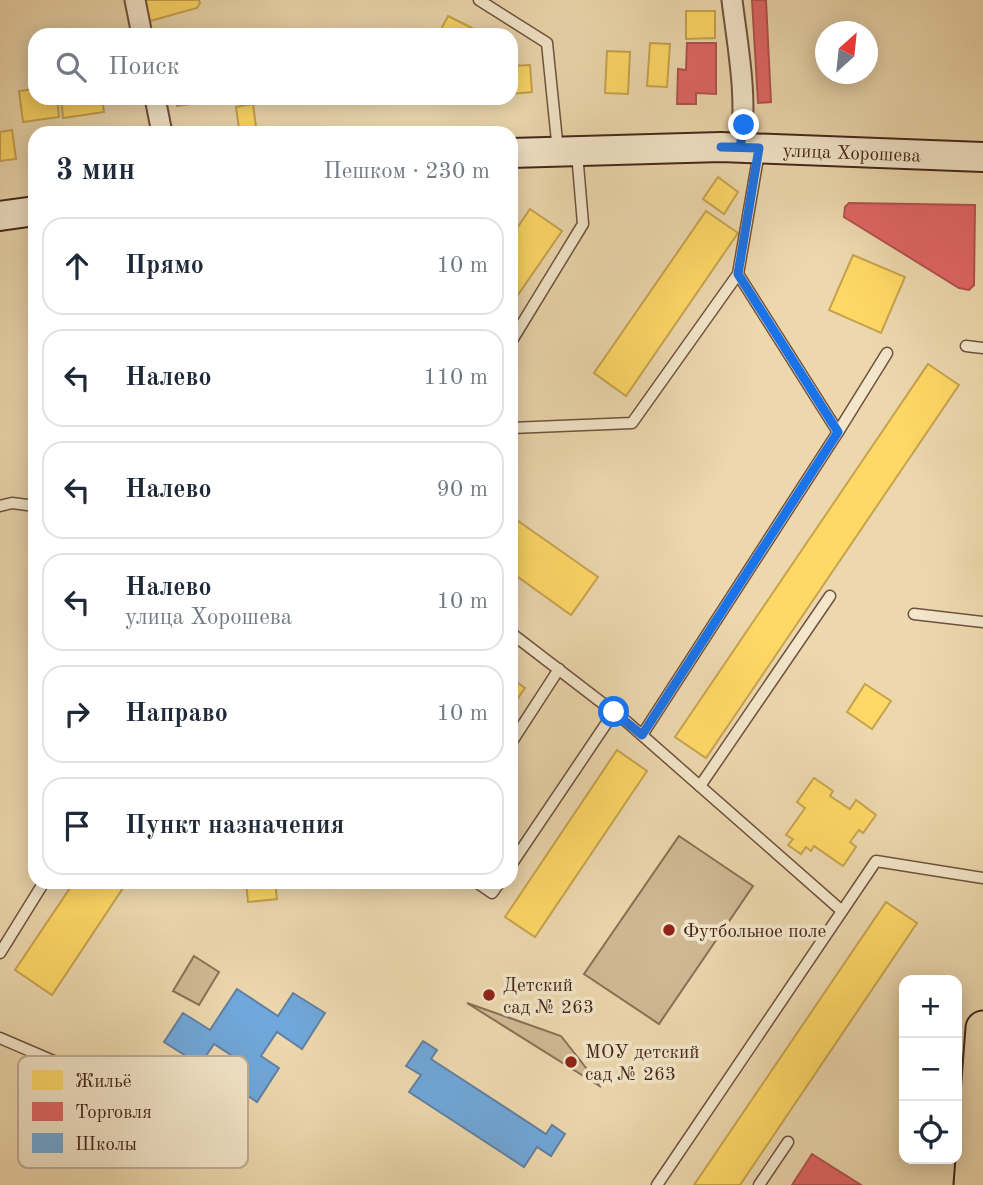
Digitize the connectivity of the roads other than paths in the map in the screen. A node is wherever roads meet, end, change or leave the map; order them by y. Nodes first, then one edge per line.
1 (135, 0) edge
2 (479, 0) edge
3 (732, 0) edge
4 (141, 28) edge
5 (156, 105) edge
6 (161, 126) edge
7 (721, 147) junction
8 (759, 148) junction
9 (567, 151) junction
10 (518, 153) edge
11 (983, 157) edge
12 (28, 212) edge
13 (0, 216) edge
14 (738, 274) junction
15 (518, 331) edge
16 (966, 346) dead end
17 (983, 348) edge
18 (887, 353) dead end
19 (518, 428) edge
20 (838, 432) junction
21 (28, 505) edge
22 (0, 506) edge
23 (830, 596) dead end
24 (915, 614) dead end
25 (983, 622) edge
26 (518, 638) edge
27 (559, 669) junction
28 (614, 712) junction
29 (518, 732) edge
30 (642, 735) junction
31 (700, 786) junction
32 (518, 855) edge
33 (983, 878) edge
34 (40, 889) edge
35 (842, 911) junction
36 (0, 953) edge
37 (983, 1028) edge
38 (0, 1038) edge
39 (42, 1056) edge
40 (789, 1142) dead end
41 (657, 1185) edge
42 (759, 1185) edge
43 (971, 1185) edge

1 - 4 street
2 - 9 lane
3 - 7 street
5 - 6 street
7 - 8 main road, улица Хорошева
7 - 9 main road, улица Хорошева
8 - 11 main road, улица Хорошева
8 - 14 lane
9 - 10 main road, улица Хорошева
9 - 15 lane
12 - 13 main road
14 - 19 lane
14 - 20 lane
16 - 17 lane
18 - 20 lane
20 - 30 lane
21 - 22 lane
23 - 31 lane
24 - 25 lane
26 - 27 lane
27 - 28 lane
27 - 29 lane
28 - 30 lane
28 - 32 lane
30 - 31 lane
31 - 35 lane
33 - 35 lane
34 - 36 lane
35 - 41 lane
37 - 43 highway
38 - 39 lane
40 - 42 lane

